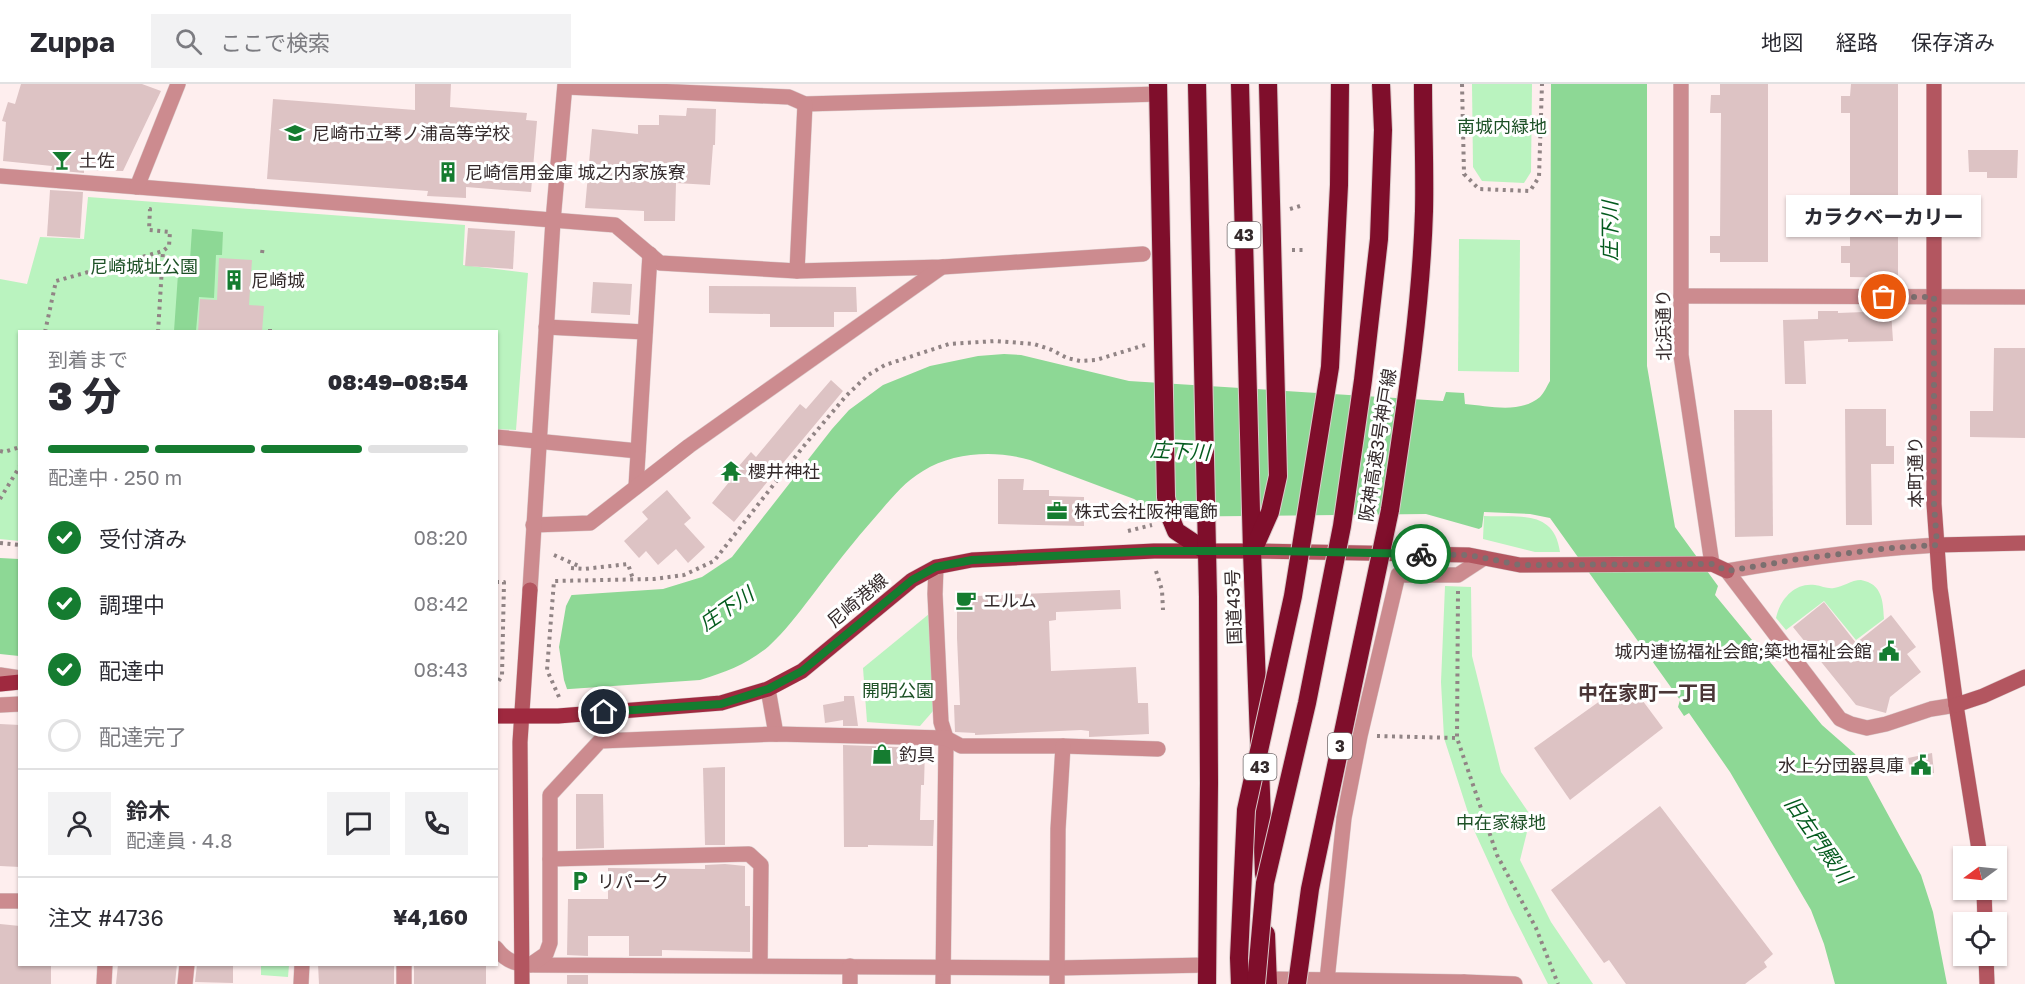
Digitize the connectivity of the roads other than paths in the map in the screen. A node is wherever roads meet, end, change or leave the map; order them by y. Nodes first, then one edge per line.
1 (178, 84) edge
2 (1197, 84) edge
3 (1240, 84) edge
4 (1268, 84) edge
5 (1340, 84) edge
6 (1381, 84) edge
7 (1423, 84) edge
8 (1681, 84) edge
9 (1934, 84) edge
10 (566, 86) edge
11 (1159, 89) edge
12 (805, 104) junction
13 (0, 176) edge
14 (137, 187) junction
15 (553, 221) junction
16 (650, 254) junction
17 (1143, 254) dead end
18 (942, 267) junction
19 (797, 271) junction
20 (1681, 296) junction
21 (1934, 297) junction
22 (2025, 297) edge
23 (546, 327) junction
24 (645, 332) junction
25 (498, 437) edge
26 (538, 440) junction
27 (638, 451) junction
28 (636, 487) junction
29 (533, 525) junction
30 (2025, 543) edge
31 (1937, 545) junction
32 (1206, 551) junction
33 (1252, 551) junction
34 (1484, 558) junction
35 (1707, 564) junction
36 (936, 567) junction
37 (1727, 571) junction
38 (0, 675) edge
39 (2025, 677) edge
40 (18, 680) edge
41 (18, 680) edge
42 (0, 684) edge
43 (768, 689) junction
44 (18, 704) edge
45 (0, 705) edge
46 (1956, 705) junction
47 (498, 716) edge
48 (521, 716) junction
49 (776, 734) junction
50 (946, 738) junction
51 (1063, 746) junction
52 (1158, 749) dead end
53 (1978, 846) edge
54 (550, 859) junction
55 (0, 901) edge
56 (18, 901) edge
57 (498, 950) edge
58 (526, 965) junction
59 (760, 965) junction
60 (1207, 965) junction
61 (105, 966) edge
62 (187, 966) edge
63 (302, 966) edge
64 (404, 966) edge
65 (850, 966) junction
66 (943, 966) junction
67 (1986, 966) edge
68 (1057, 968) junction
69 (1327, 980) junction
70 (1264, 982) edge
71 (1464, 983) edge
72 (104, 984) edge
73 (185, 984) edge
74 (301, 984) edge
75 (404, 984) edge
76 (522, 984) edge
77 (850, 984) edge
78 (943, 984) edge
79 (1057, 984) edge
80 (1207, 984) edge
81 (1240, 984) edge
82 (1297, 984) edge
83 (1515, 984) edge
84 (1987, 984) edge

1 - 14 street
2 - 32 highway, 国道43号
3 - 33 highway, 国道43号 / 43
4 - 33 highway
5 - 81 highway, bridge
6 - 70 highway, 阪神高速3号神戸線, bridge
7 - 82 highway, 阪神高速3号神戸線 / 3, bridge
8 - 20 street, 北浜通り
9 - 21 street, 本町通り
10 - 12 street
10 - 15 street
11 - 12 street
11 - 32 highway
12 - 19 street
13 - 14 street
14 - 15 street
15 - 16 street
15 - 23 street
16 - 19 street
16 - 24 street
17 - 18 street
18 - 19 street
18 - 28 street
20 - 21 street
20 - 35 street, 北浜通り
21 - 22 street
21 - 31 street, 本町通り
23 - 24 street
23 - 26 street
24 - 27 street
25 - 26 street
26 - 27 street
26 - 29 street
27 - 28 street
28 - 29 street
29 - 48 street
30 - 31 street
31 - 37 street
31 - 46 street, 本町通り
32 - 33 main road, 尼崎港線
32 - 36 main road, 尼崎港線
32 - 60 highway, 国道43号
33 - 34 street
33 - 70 highway, 国道43号 / 43
34 - 35 street
34 - 69 street
35 - 37 street
36 - 43 main road, 尼崎港線
36 - 50 street
37 - 46 street
38 - 40 street
39 - 46 street
41 - 42 main road
43 - 48 main road, 尼崎港線
43 - 49 street
44 - 45 street
46 - 53 street, 本町通り
47 - 48 main road, 尼崎港線
48 - 58 street
49 - 50 street
49 - 54 street
50 - 51 street
50 - 66 street
51 - 52 street
51 - 68 street
54 - 58 street
54 - 59 street
55 - 56 street
57 - 58 street
58 - 59 street
58 - 76 street
59 - 65 street
60 - 68 street
60 - 80 highway, 国道43号
61 - 72 street
62 - 73 street
63 - 74 street
64 - 75 street
65 - 66 street
65 - 77 street
66 - 68 street
66 - 78 street
67 - 84 street
68 - 79 street
69 - 70 street
69 - 71 street
71 - 83 street

